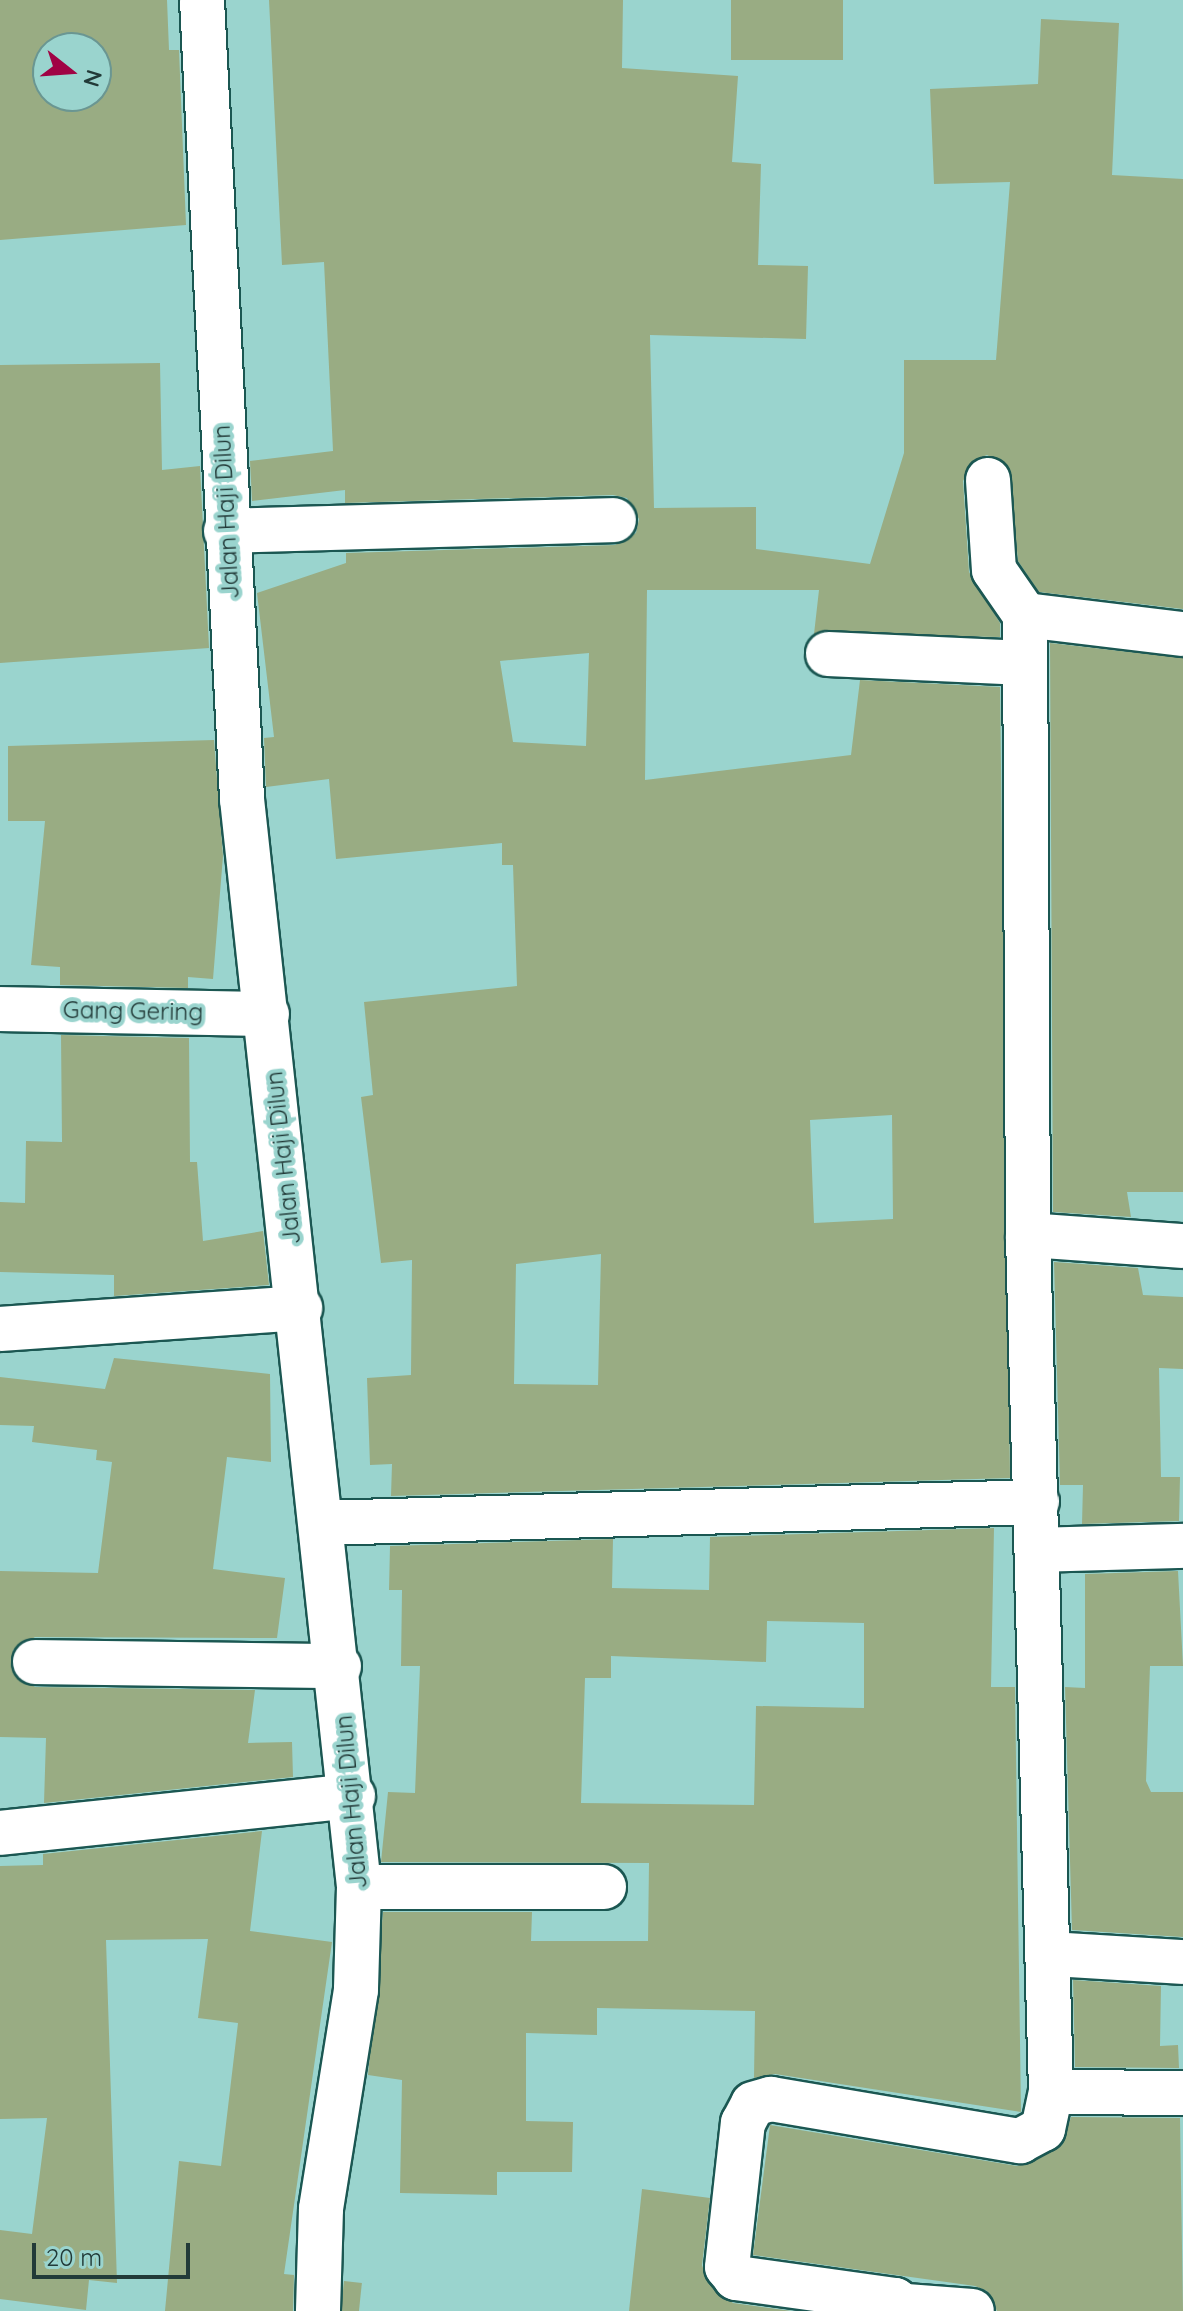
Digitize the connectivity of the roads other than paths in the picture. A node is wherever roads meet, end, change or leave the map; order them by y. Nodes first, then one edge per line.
1 (202, 0) edge
2 (988, 480) dead end
3 (614, 520) dead end
4 (226, 531) junction
5 (1025, 615) junction
6 (1183, 634) edge
7 (828, 654) dead end
8 (1025, 663) junction
9 (0, 1009) edge
10 (267, 1014) junction
11 (1028, 1235) junction
12 (1183, 1246) edge
13 (300, 1308) junction
14 (0, 1329) edge
15 (1037, 1502) junction
16 (323, 1523) junction
17 (1183, 1546) edge
18 (1038, 1550) junction
19 (35, 1662) dead end
20 (339, 1666) junction
21 (353, 1796) junction
22 (0, 1833) edge
23 (359, 1887) junction
24 (604, 1887) dead end
25 (1051, 1954) junction
26 (1183, 1962) edge
27 (1051, 2092) junction
28 (1183, 2093) edge
29 (906, 2309) edge
30 (318, 2311) edge
31 (972, 2311) edge

1 - 4 street, Jalan Haji Dilun
2 - 5 street
3 - 4 street
4 - 10 street, Jalan Haji Dilun
5 - 6 street
5 - 8 street
7 - 8 street
8 - 11 street
9 - 10 street, Gang Gering
10 - 13 street, Jalan Haji Dilun
11 - 12 street
11 - 15 street
13 - 14 street
13 - 16 street, Jalan Haji Dilun
15 - 16 street
15 - 18 street
16 - 20 street, Jalan Haji Dilun
17 - 18 street
18 - 25 street
19 - 20 street
20 - 21 street, Jalan Haji Dilun
21 - 22 street
21 - 23 street, Jalan Haji Dilun
23 - 24 street
23 - 30 street, Jalan Haji Dilun
25 - 26 street
25 - 27 street
27 - 28 street
27 - 29 street
29 - 31 street

